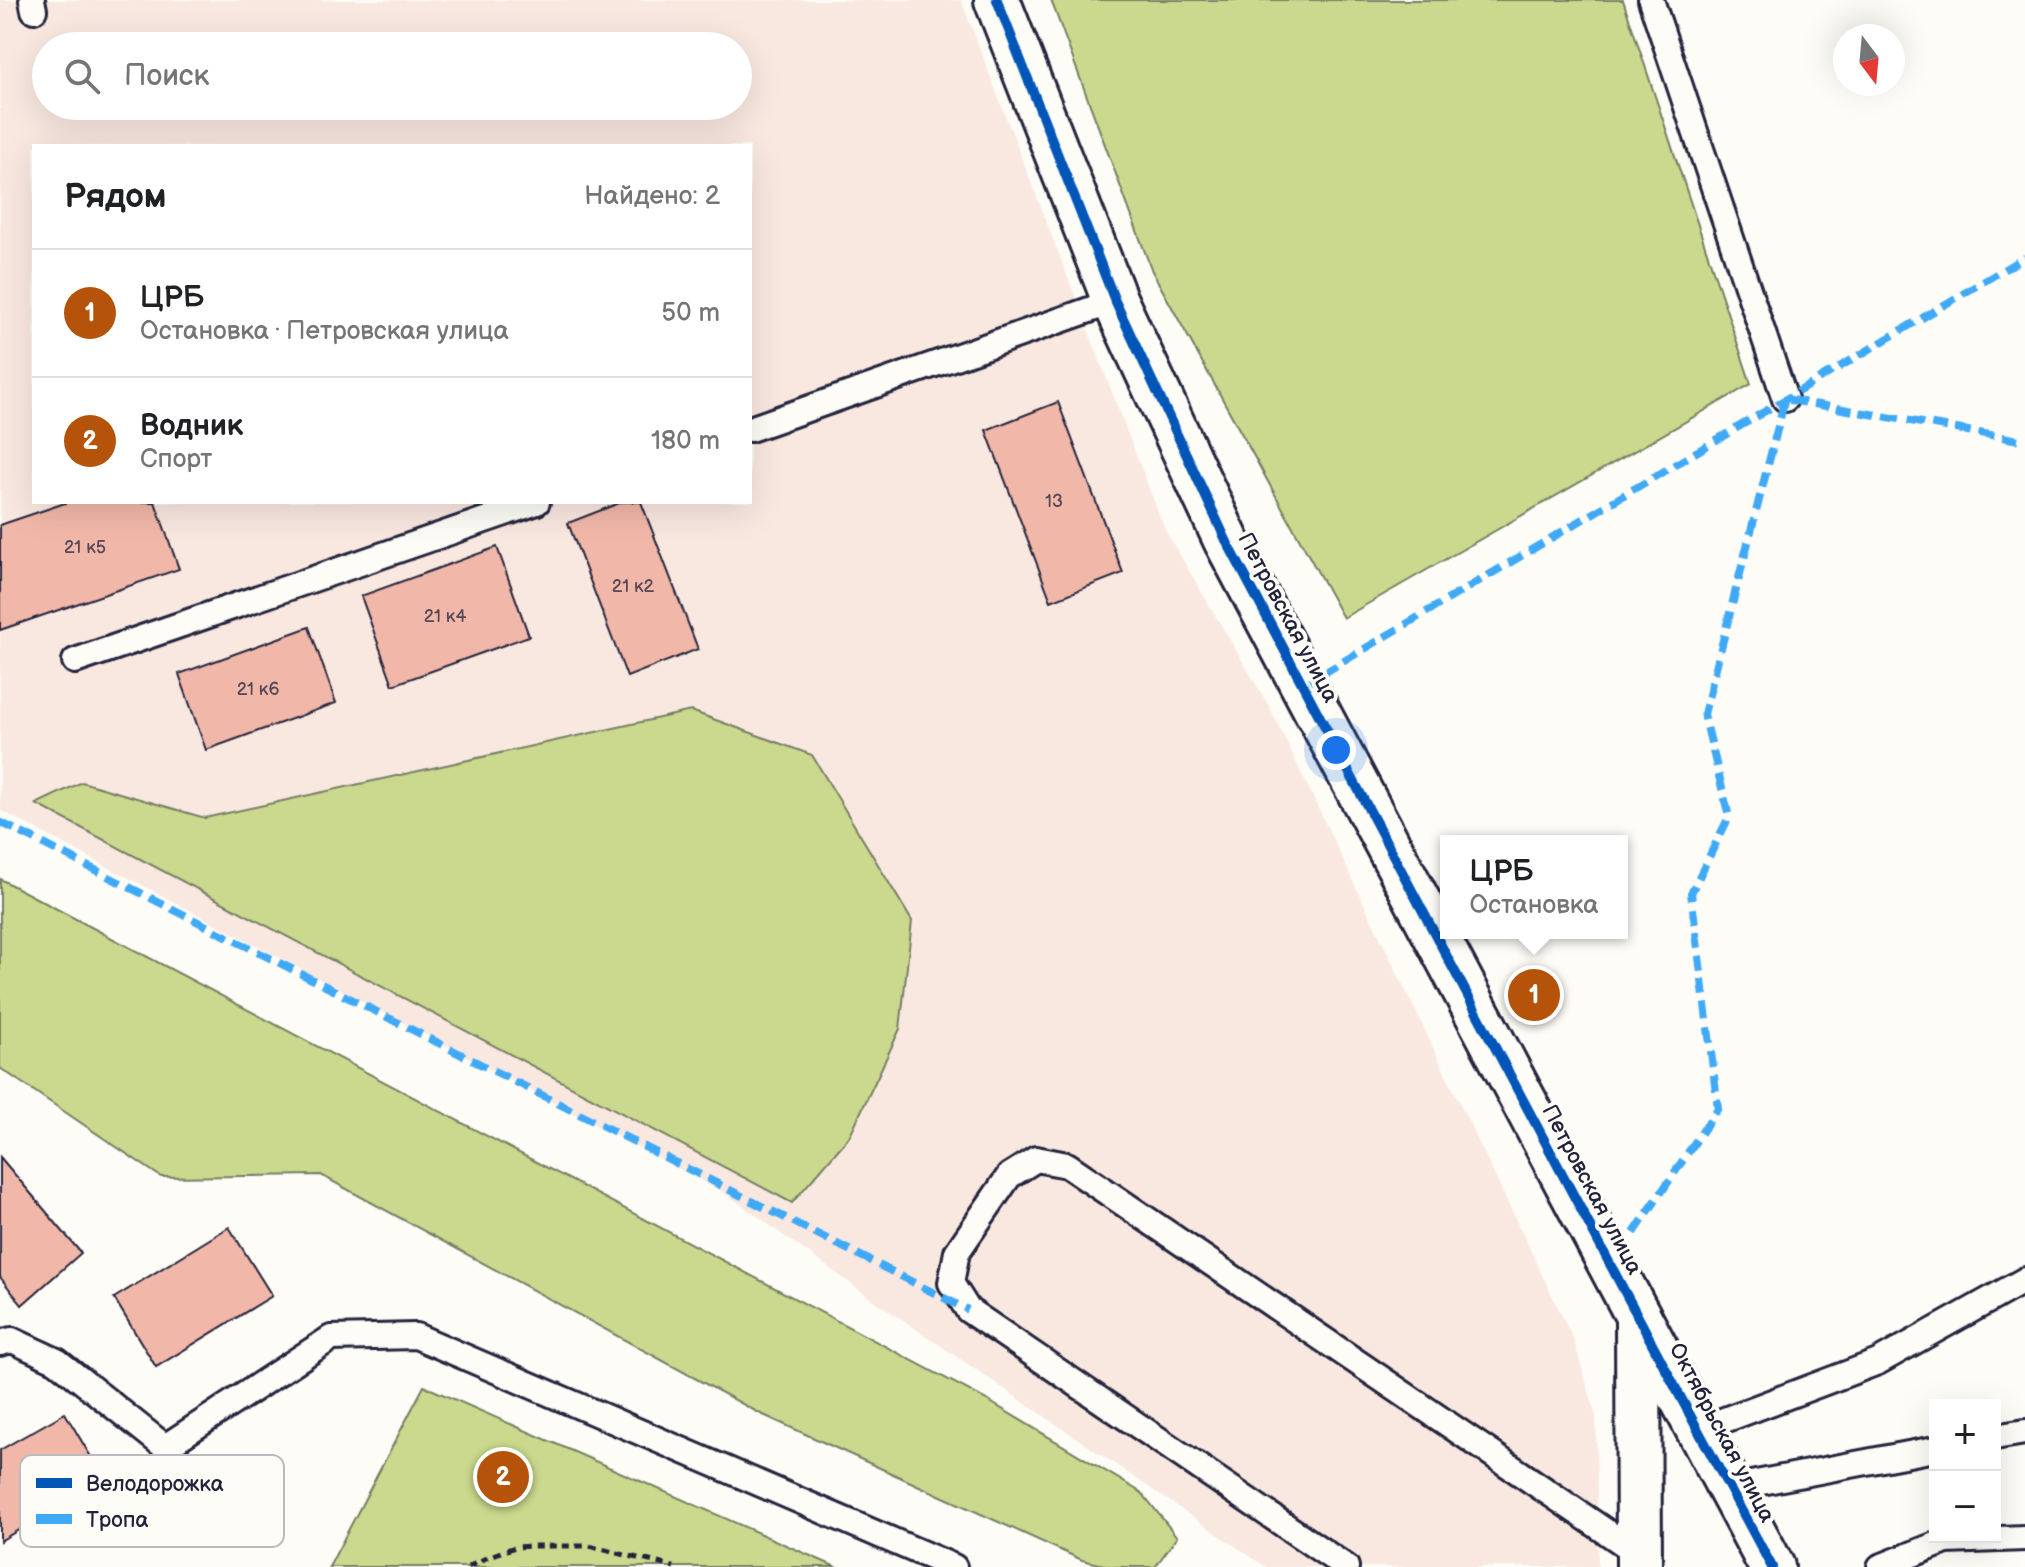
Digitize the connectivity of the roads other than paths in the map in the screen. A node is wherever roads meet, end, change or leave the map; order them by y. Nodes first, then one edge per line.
1 (997, 0) edge
2 (1651, 0) edge
3 (1115, 301) junction
4 (1785, 399) dead end
5 (752, 428) edge
6 (531, 504) edge
7 (75, 661) dead end
8 (2025, 1280) edge
9 (1638, 1316) junction
10 (0, 1343) edge
11 (1698, 1430) junction
12 (2025, 1432) edge
13 (2001, 1436) edge
14 (1929, 1450) edge
15 (1730, 1488) junction
16 (2025, 1538) edge
17 (1639, 1560) edge
18 (954, 1567) edge
19 (1346, 1567) edge
20 (1772, 1567) edge
21 (1880, 1567) edge

1 - 3 street, Петровская улица
2 - 4 lane
3 - 5 lane
3 - 9 street, Петровская улица
6 - 7 lane
8 - 11 lane
9 - 11 street, Октябрьская улица
9 - 17 street
10 - 18 lane
11 - 15 street, Октябрьская улица
12 - 13 lane
14 - 15 lane
15 - 20 street, Октябрьская улица
16 - 21 lane
17 - 19 lane

